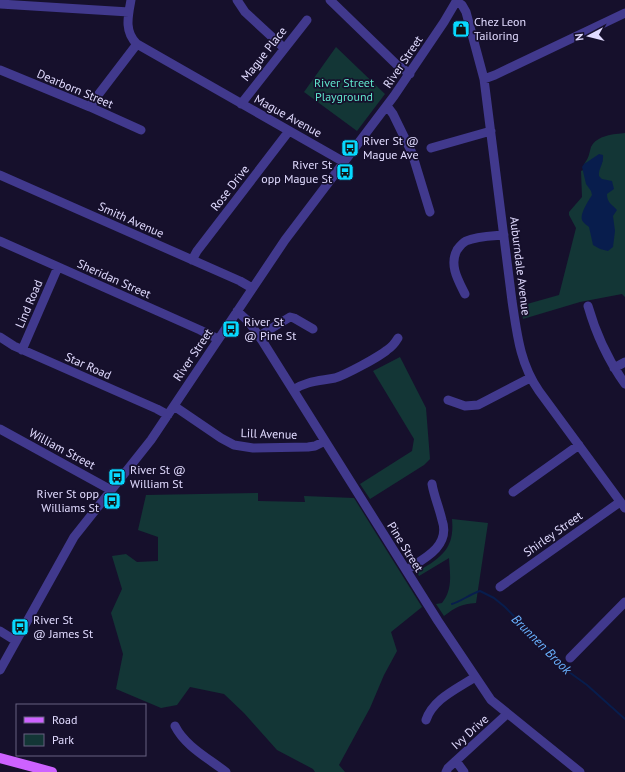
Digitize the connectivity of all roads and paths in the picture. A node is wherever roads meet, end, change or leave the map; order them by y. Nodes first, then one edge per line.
1 (131, 0) edge
2 (237, 0) edge
3 (332, 1) edge
4 (457, 1) edge
5 (0, 4) edge
6 (129, 12) junction
7 (625, 13) edge
8 (307, 20) dead end
9 (137, 44) junction
10 (284, 48) junction
11 (0, 70) edge
12 (410, 74) junction
13 (484, 79) junction
14 (241, 104) junction
15 (387, 106) junction
16 (90, 107) junction
17 (141, 130) dead end
18 (289, 131) junction
19 (491, 131) junction
20 (431, 148) dead end
21 (344, 162) junction
22 (0, 174) edge
23 (430, 212) dead end
24 (504, 235) junction
25 (0, 240) edge
26 (192, 260) junction
27 (58, 267) junction
28 (252, 288) junction
29 (466, 294) dead end
30 (588, 306) dead end
31 (237, 311) junction
32 (313, 329) dead end
33 (0, 336) edge
34 (259, 336) junction
35 (398, 338) dead end
36 (218, 340) junction
37 (22, 350) junction
38 (625, 362) edge
39 (614, 368) junction
40 (530, 378) junction
41 (625, 384) edge
42 (293, 390) junction
43 (448, 400) dead end
44 (174, 406) junction
45 (168, 415) junction
46 (0, 429) edge
47 (325, 441) junction
48 (579, 445) junction
49 (432, 484) dead end
50 (111, 490) junction
51 (513, 492) dead end
52 (623, 505) edge
53 (406, 570) junction
54 (500, 587) dead end
55 (625, 602) edge
56 (0, 631) edge
57 (16, 640) junction
58 (570, 658) dead end
59 (0, 670) edge
60 (475, 677) junction
61 (507, 714) junction
62 (426, 720) dead end
63 (176, 726) dead end
64 (0, 758) edge
65 (456, 761) junction
66 (447, 770) edge
67 (52, 772) edge
68 (226, 772) edge
69 (464, 772) edge
70 (580, 772) edge

1 - 6 street
2 - 10 street
3 - 12 street
4 - 12 street, River Street
4 - 13 street, Auburndale Avenue
5 - 6 street
6 - 9 street
7 - 13 street
8 - 10 street, Mague Place
9 - 14 street, Mague Avenue
9 - 16 street
10 - 14 street, Mague Place
11 - 16 street, Dearborn Street
12 - 15 street, River Street
13 - 19 street, Auburndale Avenue
14 - 18 street, Mague Avenue
15 - 21 street, River Street
15 - 23 street
16 - 17 street, Dearborn Street
18 - 21 street, Mague Avenue
18 - 26 street, Rose Drive
19 - 20 street
19 - 24 street, Auburndale Avenue
21 - 28 street, River Street
22 - 26 street, Smith Avenue
24 - 29 street
24 - 40 street, Auburndale Avenue
25 - 27 street, Sheridan Street
26 - 28 street, Smith Avenue
27 - 36 street, Sheridan Street
27 - 37 street, Lind Road
28 - 31 street, River Street
30 - 39 street
31 - 34 street, Pine Street
31 - 36 street, River Street
32 - 34 street
33 - 37 street, Star Road
34 - 42 street, Pine Street
35 - 42 street
36 - 44 street, River Street
37 - 45 street, Star Road
38 - 39 street
39 - 41 street
40 - 43 street
40 - 48 street, Auburndale Avenue
42 - 47 street, Pine Street
44 - 45 street, River Street
44 - 47 street, Lill Avenue
45 - 50 street, River Street
46 - 50 street, William Street
47 - 53 street, Pine Street
48 - 51 street
48 - 52 street, Auburndale Avenue
49 - 53 street
50 - 57 street, River Street
52 - 54 street, Shirley Street
53 - 60 street, Pine Street
55 - 58 street
56 - 57 street
57 - 59 street, River Street
60 - 61 street, Pine Street
60 - 62 street
61 - 65 street, Ivy Drive
61 - 70 street, Pine Street
63 - 68 street
64 - 67 main road
65 - 66 street, Ivy Drive
65 - 69 street

